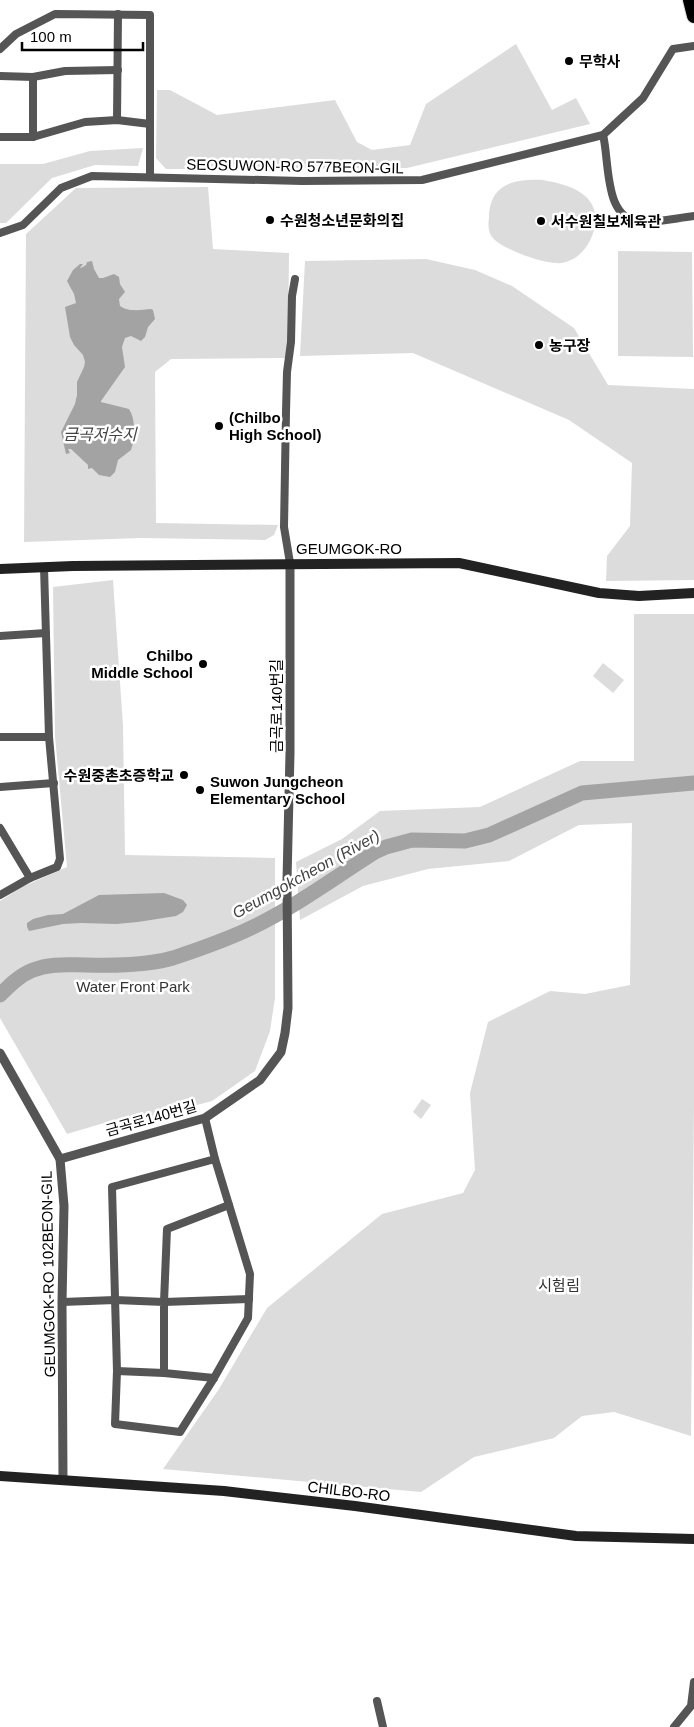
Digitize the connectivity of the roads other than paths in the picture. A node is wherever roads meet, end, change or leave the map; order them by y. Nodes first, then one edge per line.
1 (690, 0) edge
2 (118, 14) junction
3 (694, 16) edge
4 (694, 46) edge
5 (0, 49) edge
6 (118, 70) junction
7 (0, 76) edge
8 (33, 77) junction
9 (117, 120) junction
10 (150, 124) junction
11 (603, 135) junction
12 (33, 136) junction
13 (0, 137) edge
14 (150, 178) junction
15 (694, 216) edge
16 (0, 234) edge
17 (295, 279) dead end
18 (290, 563) junction
19 (44, 567) junction
20 (0, 569) edge
21 (694, 593) edge
22 (46, 633) junction
23 (0, 636) edge
24 (0, 737) edge
25 (49, 737) junction
26 (54, 783) junction
27 (0, 786) edge
28 (0, 828) edge
29 (30, 878) junction
30 (0, 895) edge
31 (0, 1053) edge
32 (205, 1118) junction
33 (60, 1159) junction
34 (215, 1159) junction
35 (229, 1205) junction
36 (249, 1299) junction
37 (115, 1300) junction
38 (62, 1302) junction
39 (164, 1302) junction
40 (116, 1371) junction
41 (164, 1373) junction
42 (214, 1378) junction
43 (0, 1476) edge
44 (63, 1480) junction
45 (694, 1539) edge
46 (694, 1682) edge
47 (377, 1701) dead end
48 (383, 1727) edge
49 (674, 1727) edge

1 - 3 highway
2 - 5 street
2 - 6 street
2 - 10 street
4 - 11 street
6 - 8 street
6 - 9 street
7 - 8 street
8 - 12 street
9 - 10 street
9 - 12 street
10 - 14 street
11 - 14 street, SEOSUWON-RO 577BEON-GIL
11 - 15 street
12 - 13 street
14 - 16 street, SEOSUWON-RO 577BEON-GIL
17 - 18 street
18 - 19 main road, GEUMGOK-RO
18 - 21 main road, GEUMGOK-RO
18 - 32 street, 금곡로140번길
19 - 20 main road, GEUMGOK-RO
19 - 22 street
22 - 23 street
22 - 25 street
24 - 25 street
25 - 26 street
26 - 27 street
26 - 29 street
28 - 29 street
29 - 30 street
31 - 33 street, GEUMGOK-RO 102BEON-GIL
32 - 33 street, 금곡로140번길
32 - 34 street
33 - 38 street, GEUMGOK-RO 102BEON-GIL
34 - 35 street
34 - 37 street
35 - 36 street
35 - 39 street
36 - 39 street
36 - 42 street
37 - 38 street
37 - 39 street
37 - 40 street
38 - 44 street, GEUMGOK-RO 102BEON-GIL
39 - 41 street
40 - 41 street
40 - 42 street
41 - 42 street
43 - 44 main road, CHILBO-RO
44 - 45 main road, CHILBO-RO
46 - 49 street
47 - 48 street

